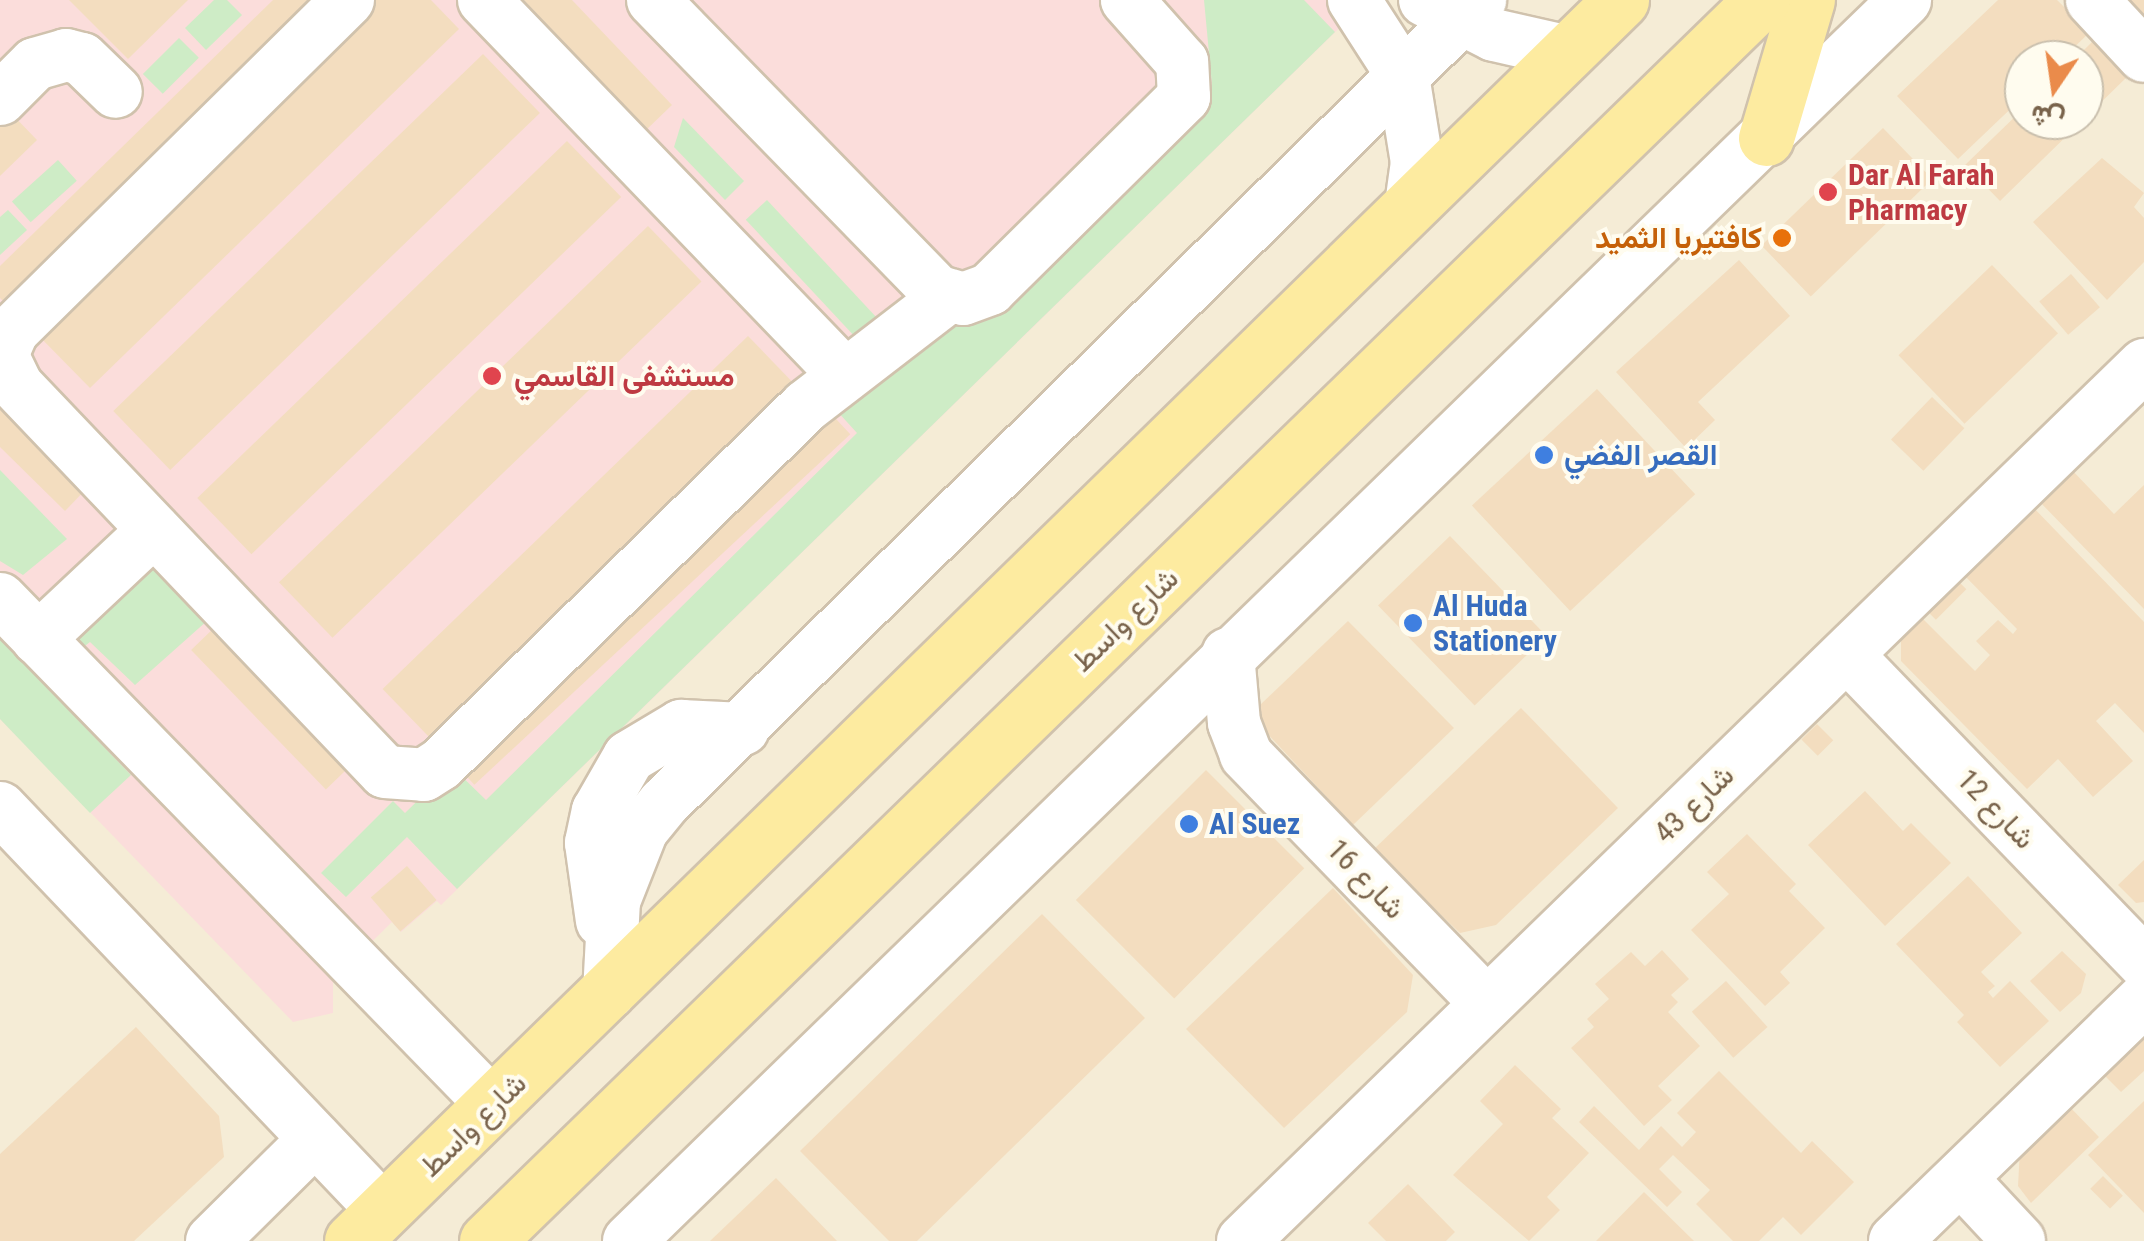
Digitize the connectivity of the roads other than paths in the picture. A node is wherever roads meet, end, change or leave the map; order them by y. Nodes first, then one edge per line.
1 (348, 0) edge
2 (484, 0) edge
3 (653, 0) edge
4 (1127, 0) edge
5 (1354, 0) edge
6 (1621, 0) edge
7 (1762, 0) edge
8 (1807, 0) edge
9 (1905, 0) edge
10 (2092, 0) edge
11 (1455, 7) edge
12 (1568, 52) junction
13 (2144, 56) edge
14 (1403, 76) junction
15 (116, 92) dead end
16 (0, 99) edge
17 (1766, 138) junction
18 (1411, 204) junction
19 (949, 296) junction
20 (2144, 366) edge
21 (845, 375) junction
22 (144, 520) junction
23 (18, 618) edge
24 (1228, 654) junction
25 (1848, 656) junction
26 (1146, 736) junction
27 (1246, 755) junction
28 (0, 808) edge
29 (2144, 962) edge
30 (609, 993) junction
31 (2144, 1000) edge
32 (1486, 1003) junction
33 (493, 1105) junction
34 (315, 1139) junction
35 (1961, 1179) junction
36 (368, 1226) edge
37 (212, 1241) edge
38 (488, 1241) edge
39 (630, 1241) edge
40 (1244, 1241) edge
41 (1896, 1241) edge
42 (2019, 1241) edge

1 - 22 street
2 - 21 street
3 - 19 street
4 - 19 street
5 - 14 street
6 - 12 main road, شارع واسط
7 - 38 main road, شارع واسط
8 - 17 main road
9 - 17 street
10 - 13 street
11 - 12 street
11 - 14 street
12 - 18 main road, شارع واسط
14 - 18 street
14 - 30 street
15 - 16 street
17 - 24 street
18 - 30 main road, شارع واسط
19 - 21 street
20 - 25 street, شارع 43
21 - 22 street
22 - 23 street
23 - 33 street
24 - 26 street
24 - 27 street, شارع 16
25 - 29 street, شارع 12
25 - 32 street, شارع 43
26 - 27 street
26 - 39 street
27 - 32 street, شارع 16
28 - 34 street
30 - 33 main road, شارع واسط
31 - 35 street
32 - 40 street, شارع 43
33 - 36 main road, شارع واسط
34 - 36 street
34 - 37 street
35 - 41 street
35 - 42 street

